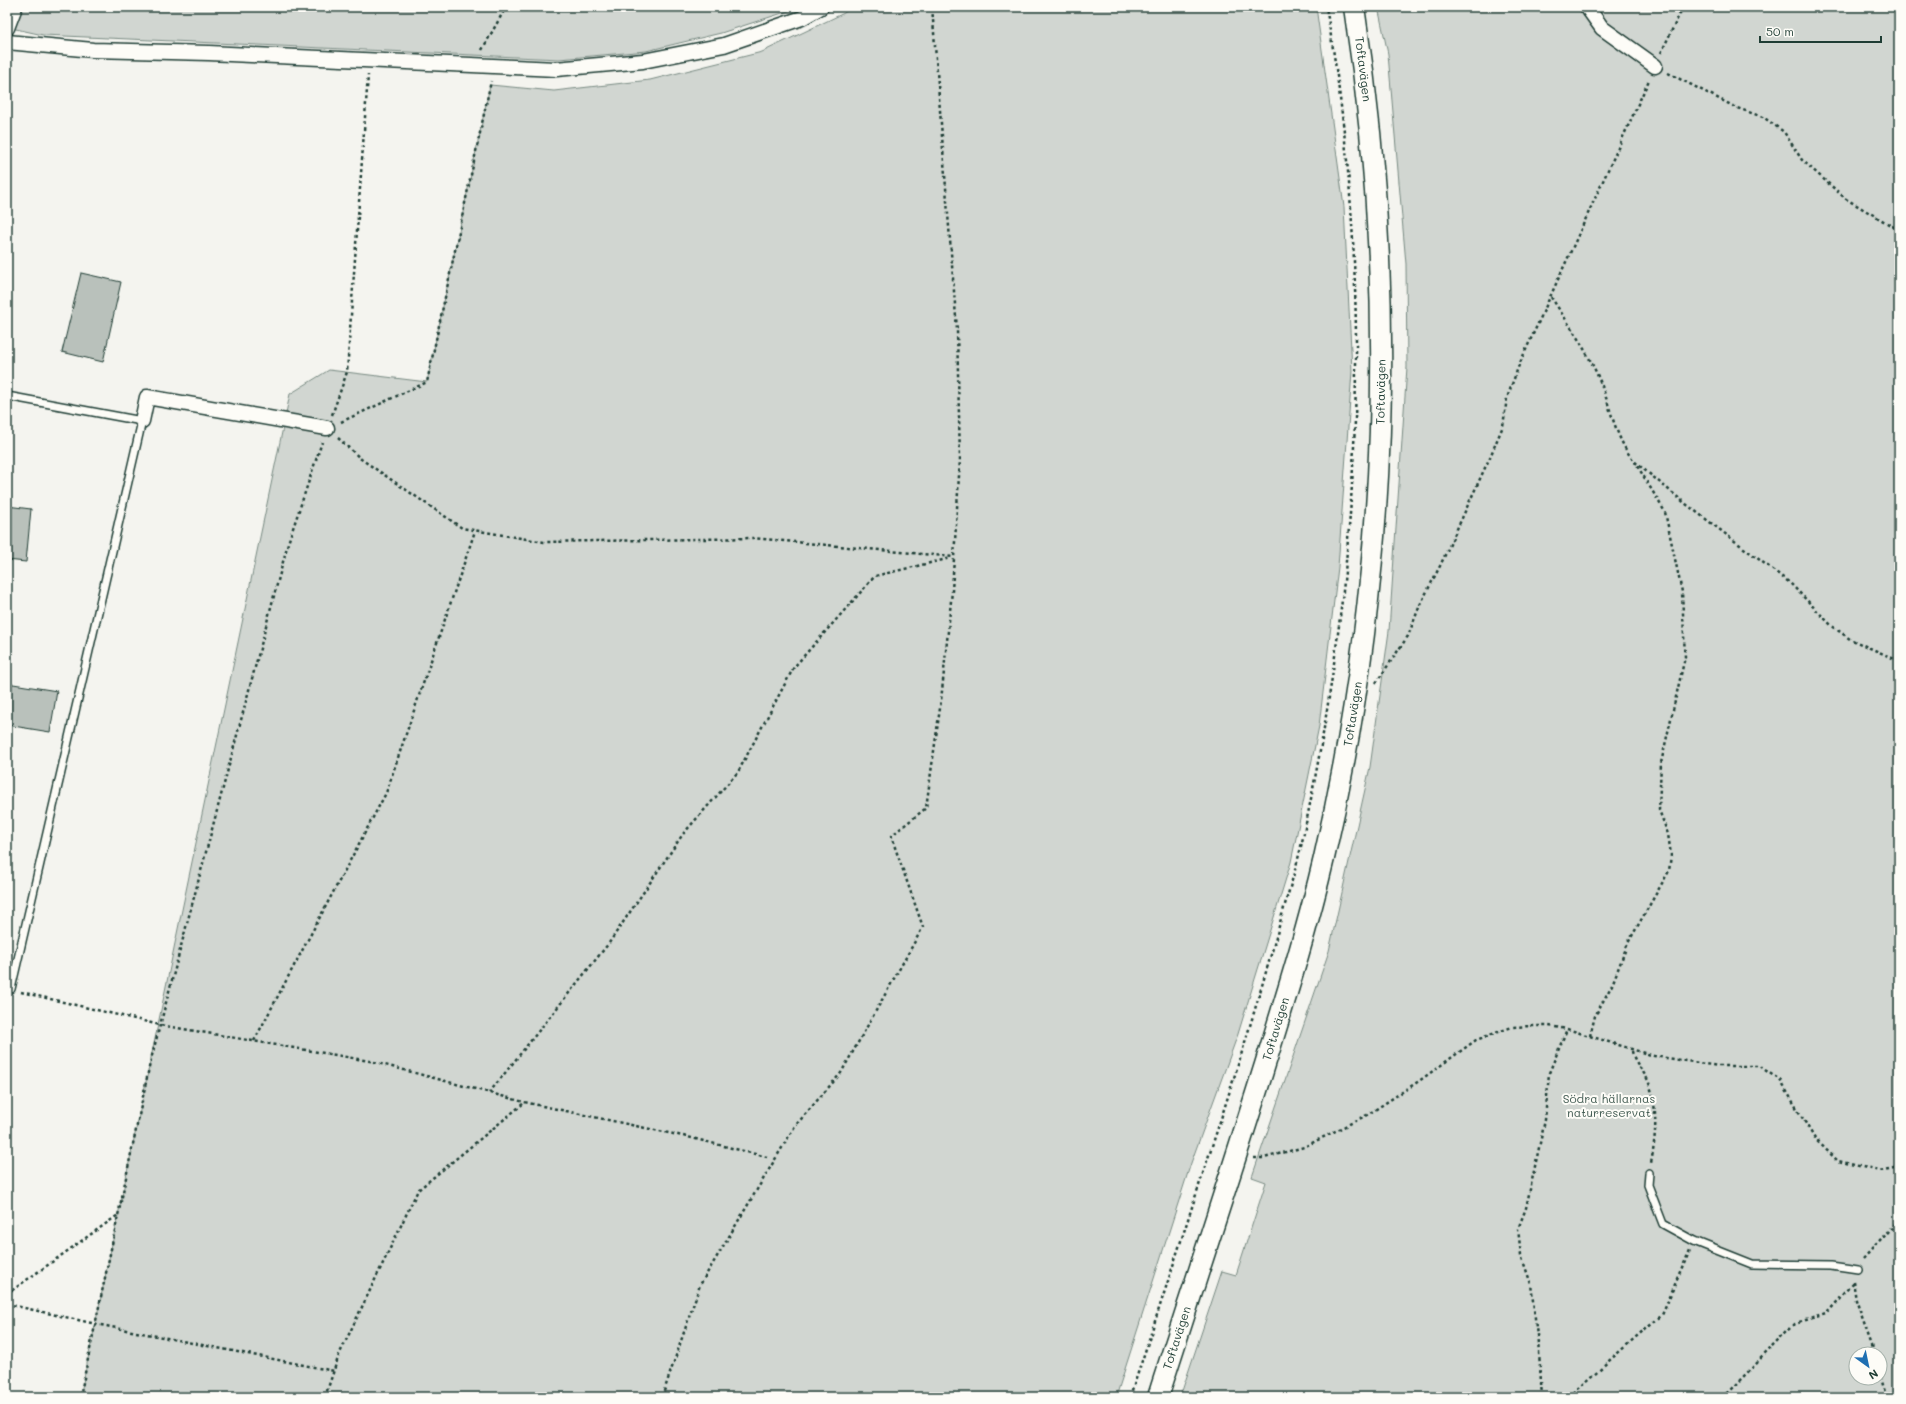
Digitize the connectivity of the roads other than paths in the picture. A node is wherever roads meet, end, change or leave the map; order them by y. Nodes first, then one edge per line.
1 (15, 7) edge
2 (821, 7) edge
3 (1354, 7) edge
4 (1587, 7) edge
5 (7, 28) edge
6 (7, 42) edge
7 (1655, 66) road end
8 (7, 396) edge
9 (142, 421) junction
10 (327, 428) road end
11 (9, 989) edge
12 (1649, 1173) road end
13 (1858, 1269) road end
14 (1158, 1397) edge

1 - 5 street
2 - 6 street
3 - 14 main road, Toftavägen
4 - 7 street
8 - 9 lane
9 - 10 street
9 - 11 lane
12 - 13 lane

